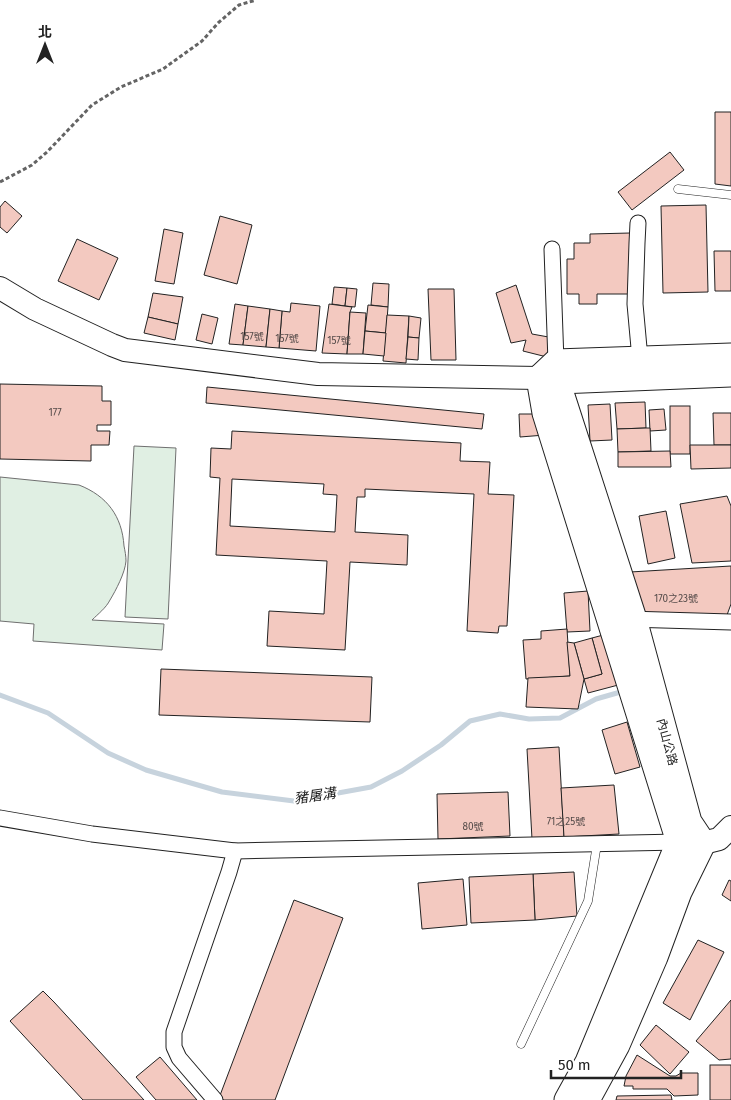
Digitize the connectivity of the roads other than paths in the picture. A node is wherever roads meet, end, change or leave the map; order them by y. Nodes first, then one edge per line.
1 (678, 189) dead end
2 (731, 195) edge
3 (638, 223) dead end
4 (552, 250) dead end
5 (0, 288) edge
6 (731, 356) edge
7 (640, 359) junction
8 (548, 370) junction
9 (731, 374) edge
10 (622, 620) junction
11 (731, 622) edge
12 (0, 818) edge
13 (731, 826) edge
14 (691, 843) junction
15 (597, 844) junction
16 (235, 851) junction
17 (521, 1044) dead end
18 (215, 1100) edge
19 (567, 1100) edge
20 (586, 1100) edge

1 - 2 lane
3 - 7 street
4 - 8 street
5 - 8 street
6 - 7 main road
7 - 8 main road
8 - 9 main road
8 - 10 main road, 內山公路
10 - 11 street
10 - 14 main road, 內山公路
12 - 16 street
13 - 14 street
14 - 15 street
14 - 19 main road
14 - 20 main road
15 - 16 street
15 - 17 lane
16 - 18 street

